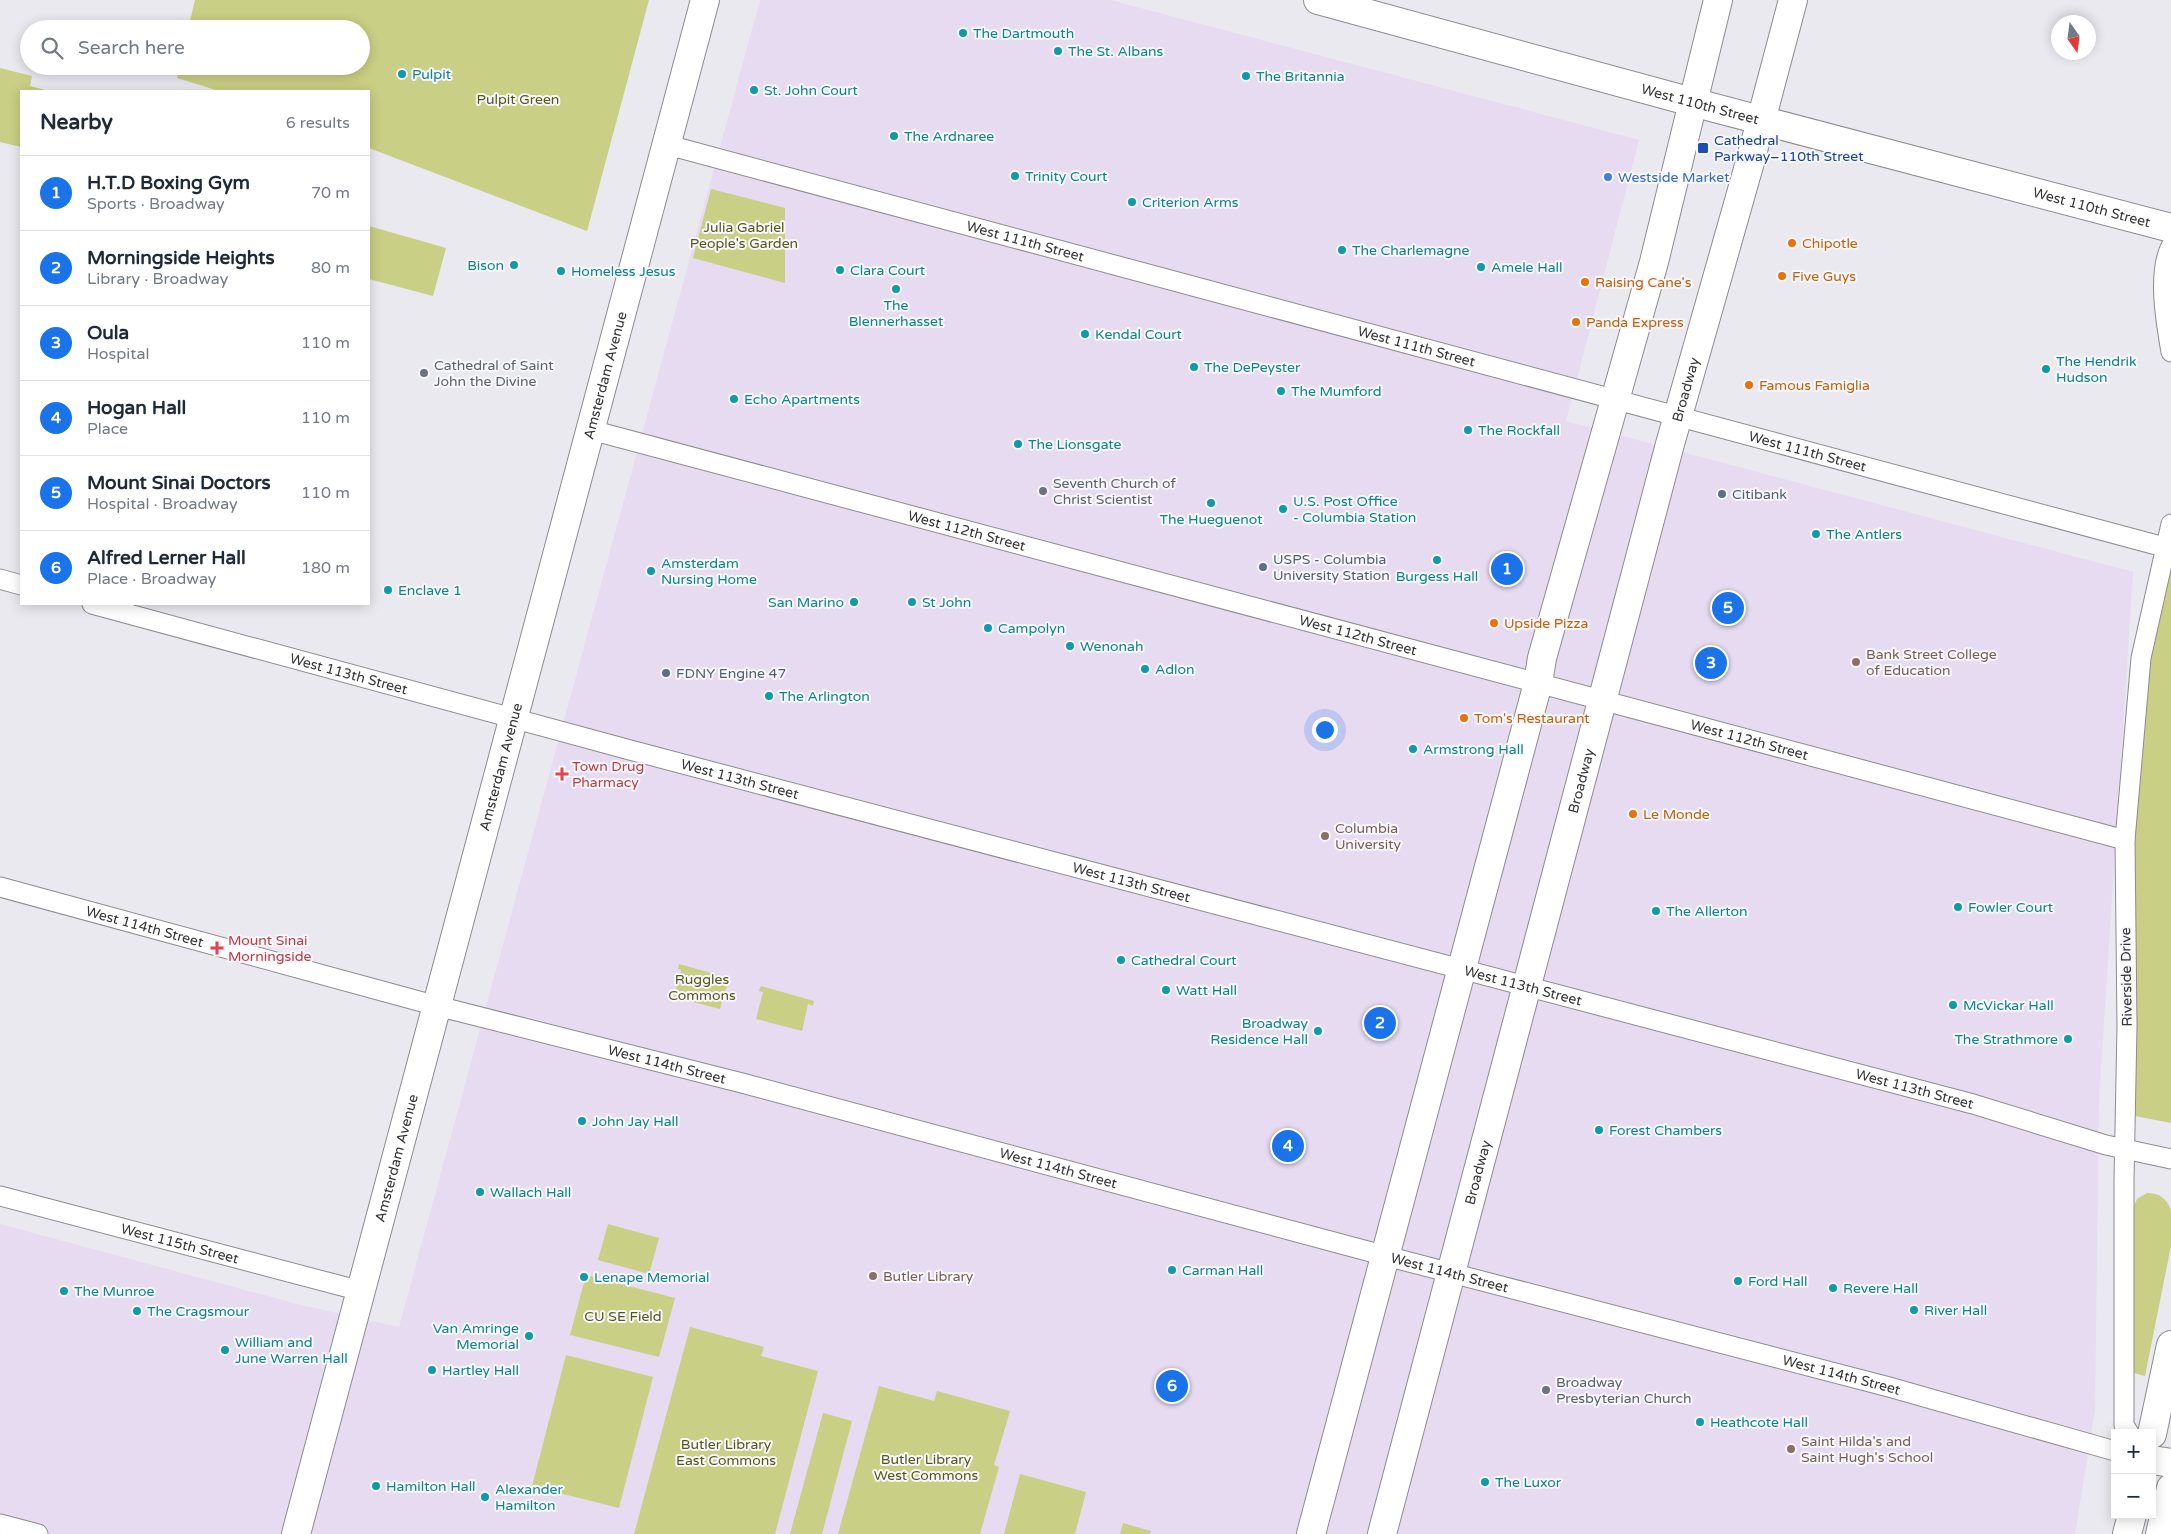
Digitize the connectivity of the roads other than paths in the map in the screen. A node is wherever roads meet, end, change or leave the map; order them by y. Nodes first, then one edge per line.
1 (705, 0) edge
2 (1318, 0) edge
3 (1718, 0) edge
4 (1793, 0) edge
5 (1692, 102) junction
6 (1760, 120) junction
7 (668, 144) junction
8 (2171, 228) edge
9 (2171, 246) edge
10 (2171, 352) edge
11 (1616, 399) junction
12 (1678, 415) junction
13 (591, 430) junction
14 (2171, 524) edge
15 (2164, 547) junction
16 (0, 579) edge
17 (20, 585) edge
18 (96, 605) edge
19 (1538, 683) junction
20 (1602, 700) junction
21 (514, 718) junction
22 (2125, 840) junction
23 (0, 888) edge
24 (1462, 968) junction
25 (1526, 985) junction
26 (437, 1006) junction
27 (2125, 1150) junction
28 (2171, 1159) edge
29 (0, 1196) edge
30 (1386, 1256) junction
31 (1450, 1273) junction
32 (361, 1291) junction
33 (2171, 1345) edge
34 (2126, 1429) edge
35 (2153, 1429) edge
36 (2111, 1450) edge
37 (2156, 1461) edge
38 (2171, 1463) edge
39 (2171, 1488) edge
40 (2131, 1519) edge
41 (0, 1524) edge
42 (38, 1534) edge
43 (296, 1534) edge
44 (1311, 1534) edge
45 (1382, 1534) edge
46 (2127, 1534) edge
47 (2160, 1534) edge

1 - 7 main road, Amsterdam Avenue
2 - 5 main road, West 110th Street
3 - 5 main road
4 - 6 main road, Broadway
5 - 6 main road, West 110th Street
5 - 11 main road
6 - 8 main road, West 110th Street
6 - 12 main road, Broadway
7 - 11 street, West 111th Street
7 - 13 main road, Amsterdam Avenue
9 - 10 street
11 - 12 street, West 111th Street
11 - 19 main road
12 - 15 street, West 111th Street
12 - 20 main road, Broadway
13 - 19 street, West 112th Street
13 - 21 main road, Amsterdam Avenue
14 - 15 street, Riverside Drive
15 - 22 street, Riverside Drive
16 - 17 street
18 - 21 street, West 113th Street
19 - 20 street, West 112th Street
19 - 24 main road
20 - 22 street, West 112th Street
20 - 25 main road, Broadway
21 - 24 street, West 113th Street
21 - 26 main road, Amsterdam Avenue
22 - 27 street, Riverside Drive
23 - 26 street, West 114th Street
24 - 25 street, West 113th Street
24 - 30 main road
25 - 27 street, West 113th Street
25 - 31 main road, Broadway
26 - 30 street, West 114th Street
26 - 32 main road, Amsterdam Avenue
27 - 28 street, West 113th Street
27 - 34 street, Riverside Drive
29 - 32 street, West 115th Street
30 - 31 street, West 114th Street
30 - 44 main road
31 - 36 street, West 114th Street
31 - 45 main road, Broadway
32 - 43 main road, Amsterdam Avenue
33 - 35 main road
37 - 38 main road
39 - 47 main road
40 - 46 main road
41 - 42 street

